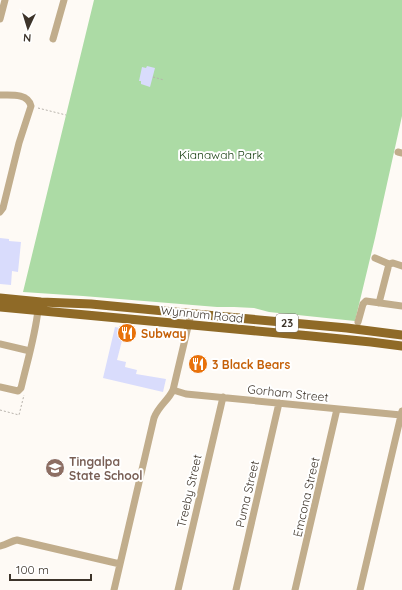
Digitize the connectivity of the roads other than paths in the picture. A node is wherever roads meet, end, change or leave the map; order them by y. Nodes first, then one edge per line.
1 (5, 0) edge
2 (64, 0) edge
3 (0, 19) edge
4 (53, 39) dead end
5 (0, 95) edge
6 (0, 212) edge
7 (375, 258) dead end
8 (389, 264) junction
9 (402, 266) edge
10 (0, 298) edge
11 (379, 303) junction
12 (402, 306) edge
13 (0, 307) edge
14 (38, 310) junction
15 (191, 314) junction
16 (358, 322) dead end
17 (304, 324) junction
18 (189, 325) junction
19 (402, 335) edge
20 (311, 336) junction
21 (0, 344) edge
22 (402, 346) edge
23 (31, 348) junction
24 (0, 387) edge
25 (173, 390) junction
26 (223, 397) junction
27 (280, 403) junction
28 (337, 409) junction
29 (401, 412) edge
30 (0, 546) edge
31 (120, 564) junction
32 (114, 590) edge
33 (178, 590) edge
34 (236, 590) edge
35 (295, 590) edge
36 (360, 590) edge

1 - 3 street
2 - 4 street
5 - 6 street
7 - 8 street
8 - 9 street
8 - 11 street
10 - 15 main road, Wynnum Road / 23
11 - 12 street
11 - 16 street
13 - 14 main road, Wynnum Road / 23
14 - 18 main road, Wynnum Road / 23
14 - 23 street
15 - 17 main road, Wynnum Road / 23
15 - 18 street
17 - 19 main road, Wynnum Road / 23
17 - 20 main road
18 - 20 main road, Wynnum Road / 23
18 - 25 street
20 - 22 main road, Wynnum Road / 23
21 - 23 street
23 - 24 street
25 - 26 street, Gorham Street
25 - 31 street
26 - 27 street, Gorham Street
26 - 33 street, Treeby Street
27 - 28 street, Gorham Street
27 - 34 street, Puma Street
28 - 29 street, Gorham Street
28 - 35 street, Emcona Street
29 - 36 street
30 - 31 street
31 - 32 street

